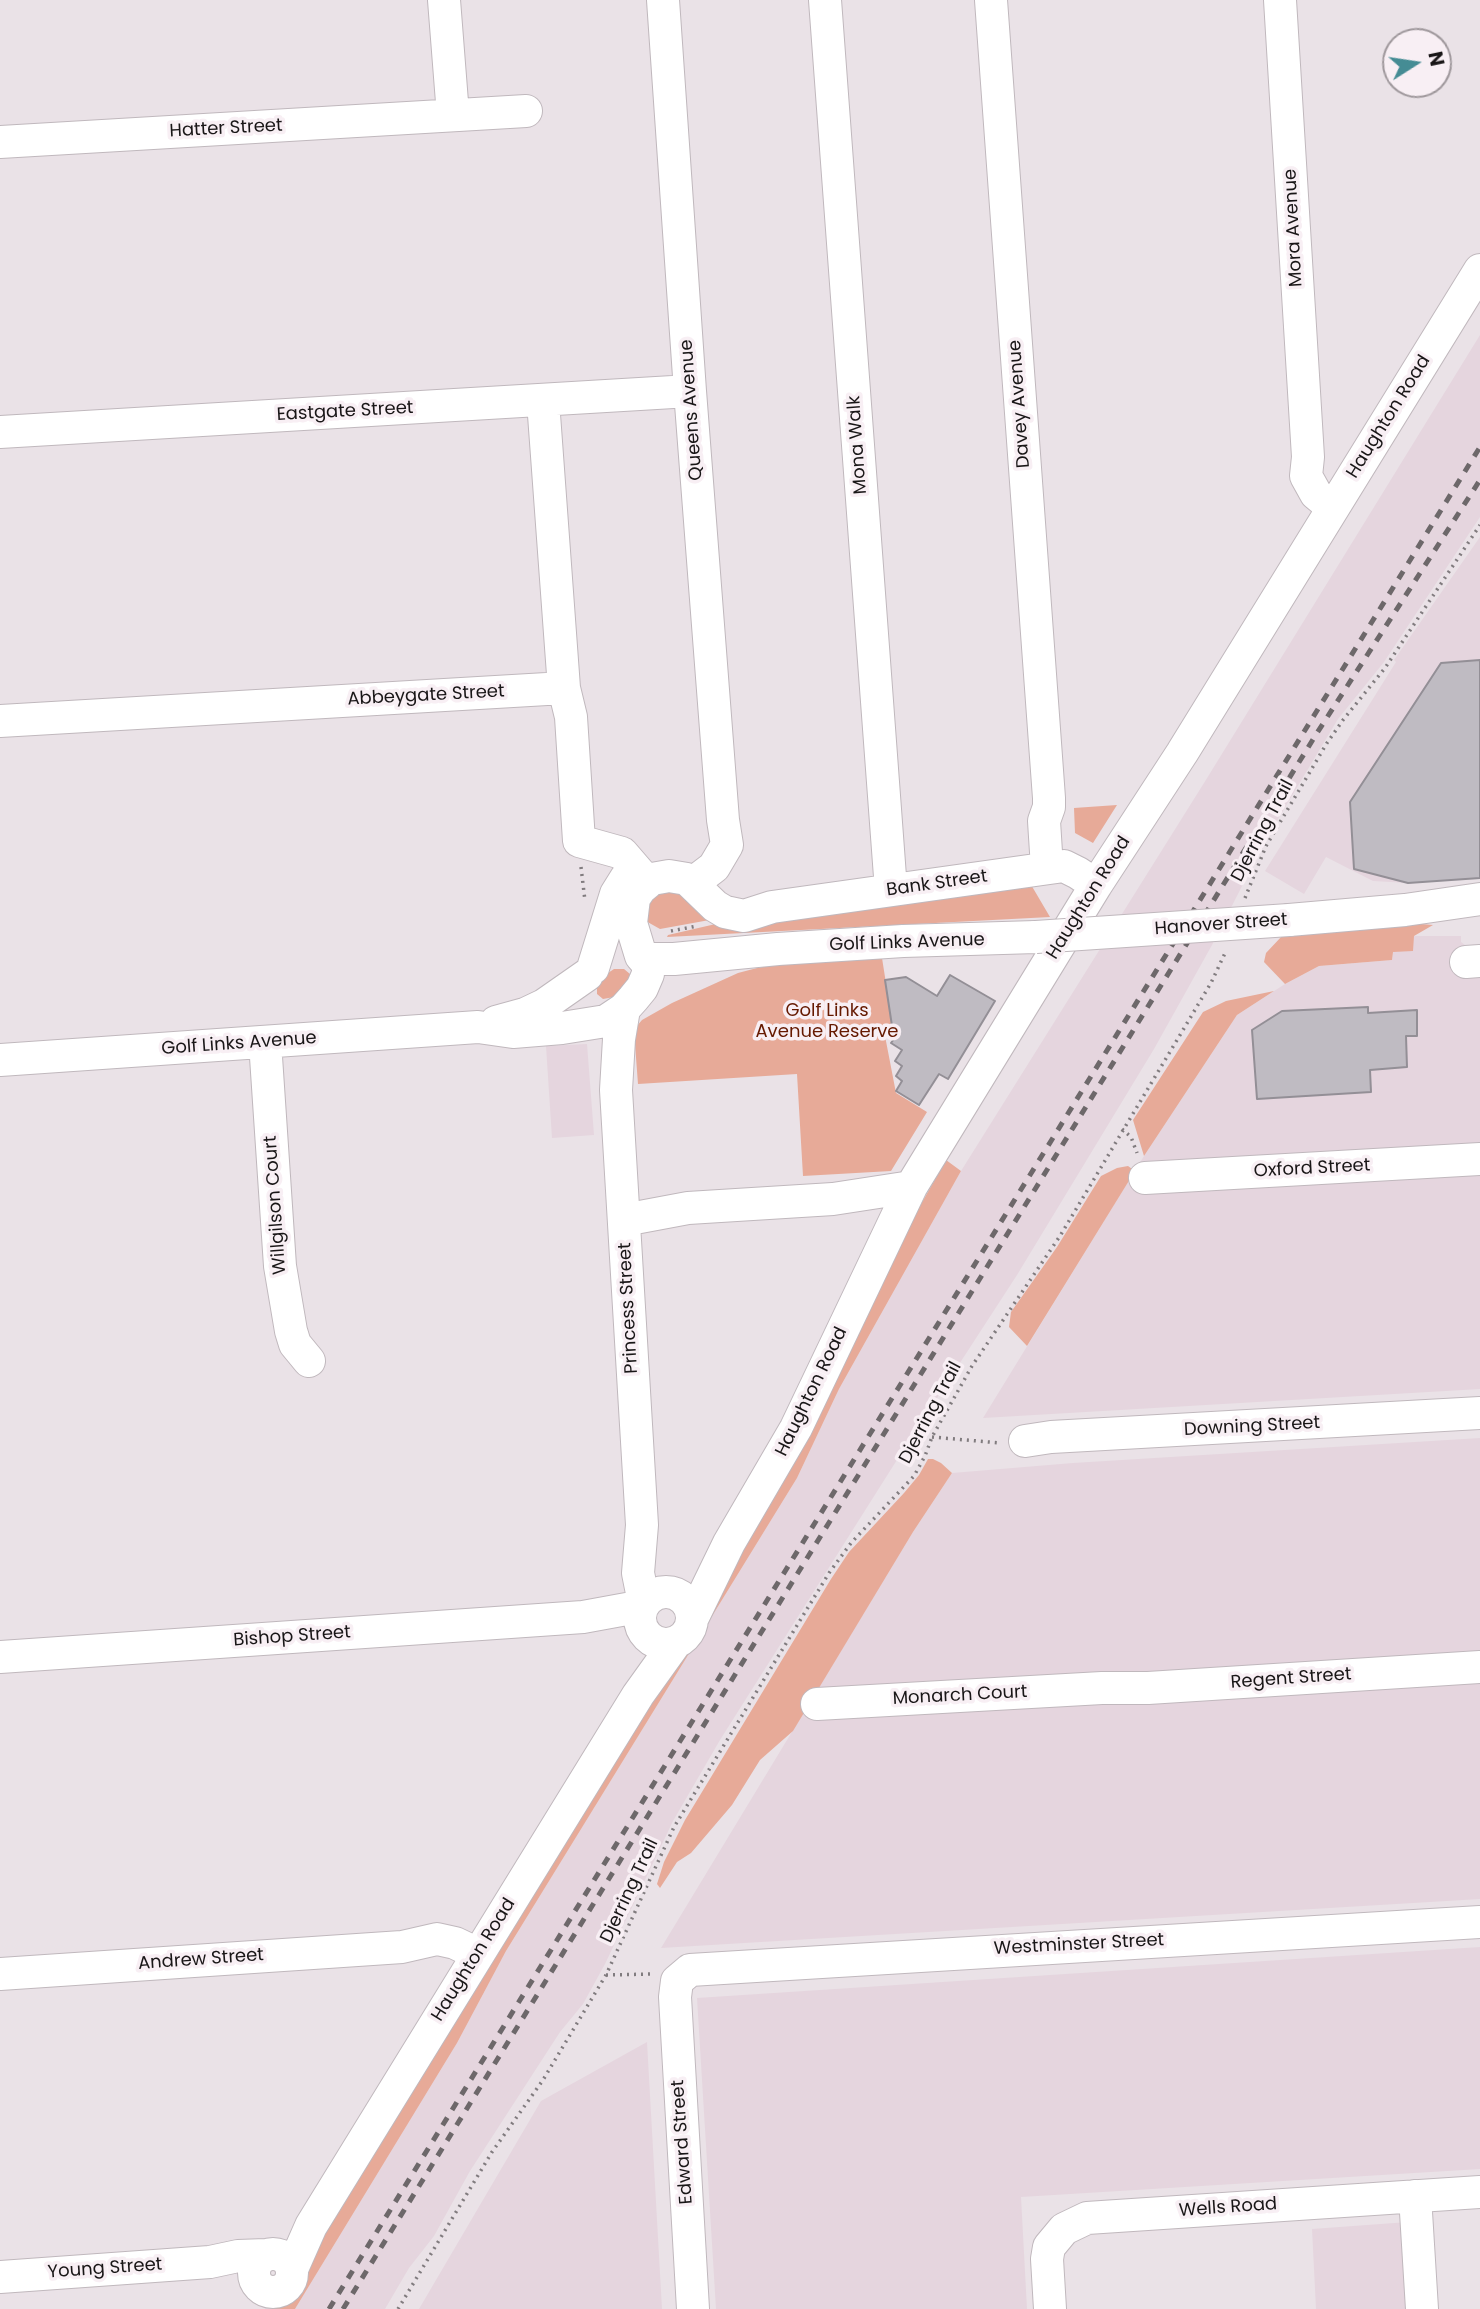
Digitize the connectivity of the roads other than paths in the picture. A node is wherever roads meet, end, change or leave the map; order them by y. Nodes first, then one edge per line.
1 (444, 0) edge
2 (663, 0) edge
3 (825, 0) edge
4 (991, 0) edge
5 (1280, 0) edge
6 (526, 111) dead end
7 (453, 115) junction
8 (0, 142) edge
9 (1480, 270) edge
10 (690, 391) junction
11 (543, 401) junction
12 (0, 432) edge
13 (1340, 497) junction
14 (564, 688) junction
15 (0, 722) edge
16 (1056, 867) junction
17 (695, 874) junction
18 (642, 876) junction
19 (1096, 885) junction
20 (891, 890) junction
21 (1480, 899) edge
22 (1405, 910) junction
23 (1480, 920) edge
24 (1036, 937) joint
25 (590, 971) junction
26 (624, 992) junction
27 (478, 1027) junction
28 (265, 1042) junction
29 (0, 1060) edge
30 (1480, 1159) edge
31 (1145, 1178) dead end
32 (905, 1199) junction
33 (623, 1211) junction
34 (309, 1361) dead end
35 (1480, 1413) edge
36 (1025, 1441) road end
37 (661, 1614) junction
38 (0, 1657) edge
39 (1480, 1667) edge
40 (1102, 1688) joint
41 (817, 1704) dead end
42 (1480, 1922) edge
43 (474, 1960) junction
44 (0, 1974) edge
45 (679, 1978) joint
46 (1480, 2192) edge
47 (1415, 2196) junction
48 (0, 2277) edge
49 (268, 2280) edge
50 (693, 2309) edge
51 (1050, 2309) edge
52 (1422, 2309) edge

1 - 7 street
2 - 10 street, Queens Avenue
3 - 20 street, Mona Walk
4 - 16 street, Davey Avenue
5 - 13 street, Mora Avenue
6 - 7 street, Hatter Street
7 - 8 street, Hatter Street
9 - 13 street, Haughton Road
10 - 11 street, Eastgate Street
10 - 17 street, Queens Avenue
11 - 12 street, Eastgate Street
11 - 14 street
13 - 19 street, Haughton Road
14 - 15 street, Abbeygate Street
14 - 18 street
16 - 19 street
16 - 20 street, Bank Street
17 - 18 street
17 - 20 street, Bank Street
18 - 25 street
18 - 26 street
19 - 32 street, Haughton Road
21 - 22 street, Hanover Street
22 - 23 street, Hanover Street
22 - 24 street, Hanover Street, bridge
24 - 26 street, Golf Links Avenue
25 - 26 street, Golf Links Avenue
25 - 26 street
25 - 27 street, Golf Links Avenue
26 - 27 street, Golf Links Avenue
26 - 33 street, Princess Street
27 - 28 street, Golf Links Avenue
28 - 29 street, Golf Links Avenue
28 - 34 street, Willgilson Court
30 - 31 street, Oxford Street
32 - 33 street
32 - 37 street, Haughton Road
33 - 37 street, Princess Street
35 - 36 street, Downing Street
37 - 38 street, Bishop Street
37 - 43 street, Haughton Road
39 - 40 street, Regent Street
40 - 41 street, Monarch Court
42 - 45 street, Westminster Street
43 - 44 street, Andrew Street
43 - 49 street, Haughton Road
45 - 50 street, Edward Street
46 - 47 street, Wells Road
47 - 51 street, Wells Road
47 - 52 street
48 - 49 street, Young Street

